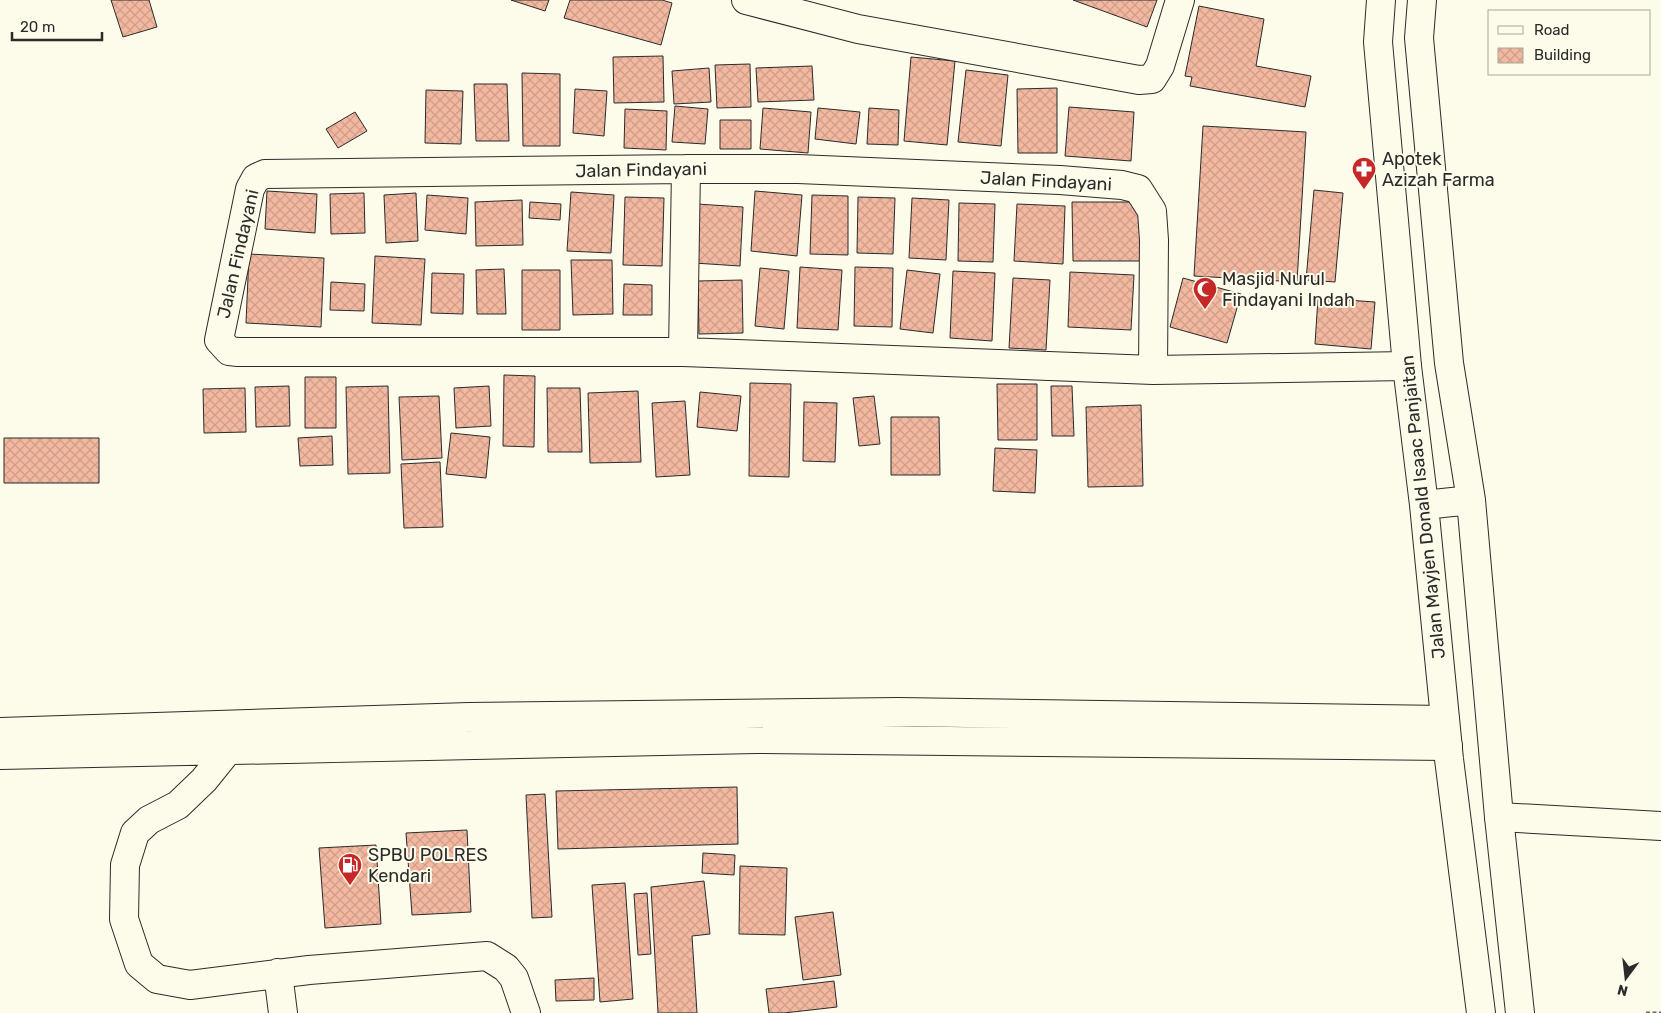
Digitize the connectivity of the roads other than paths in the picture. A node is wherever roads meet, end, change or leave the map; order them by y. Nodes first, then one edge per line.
1 (746, 0) edge
2 (1180, 0) edge
3 (1381, 0) edge
4 (1422, 0) edge
5 (686, 169) junction
6 (683, 352) junction
7 (1407, 366) junction
8 (1153, 370) junction
9 (1471, 500) junction
10 (1424, 505) junction
11 (0, 732) edge
12 (1447, 733) junction
13 (229, 749) junction
14 (0, 755) edge
15 (1499, 817) junction
16 (1661, 826) edge
17 (278, 973) junction
18 (283, 1013) edge
19 (526, 1013) edge
20 (1481, 1013) edge
21 (1520, 1013) edge

1 - 2 main road
3 - 7 main road, Jalan Mayjen Donald Isaac Panjaitan
4 - 9 main road
5 - 6 main road
5 - 6 main road, Jalan Findayani
5 - 8 main road, Jalan Findayani
6 - 8 main road, Jalan Findayani
7 - 8 main road, Jalan Findayani
7 - 10 main road, Jalan Mayjen Donald Isaac Panjaitan
9 - 10 main road
9 - 15 main road
10 - 12 main road, Jalan Mayjen Donald Isaac Panjaitan
11 - 12 main road
12 - 13 main road
12 - 20 main road, Jalan Mayjen Donald Isaac Panjaitan
13 - 14 main road
13 - 17 main road
15 - 16 main road
15 - 21 main road
17 - 18 main road
17 - 19 main road

